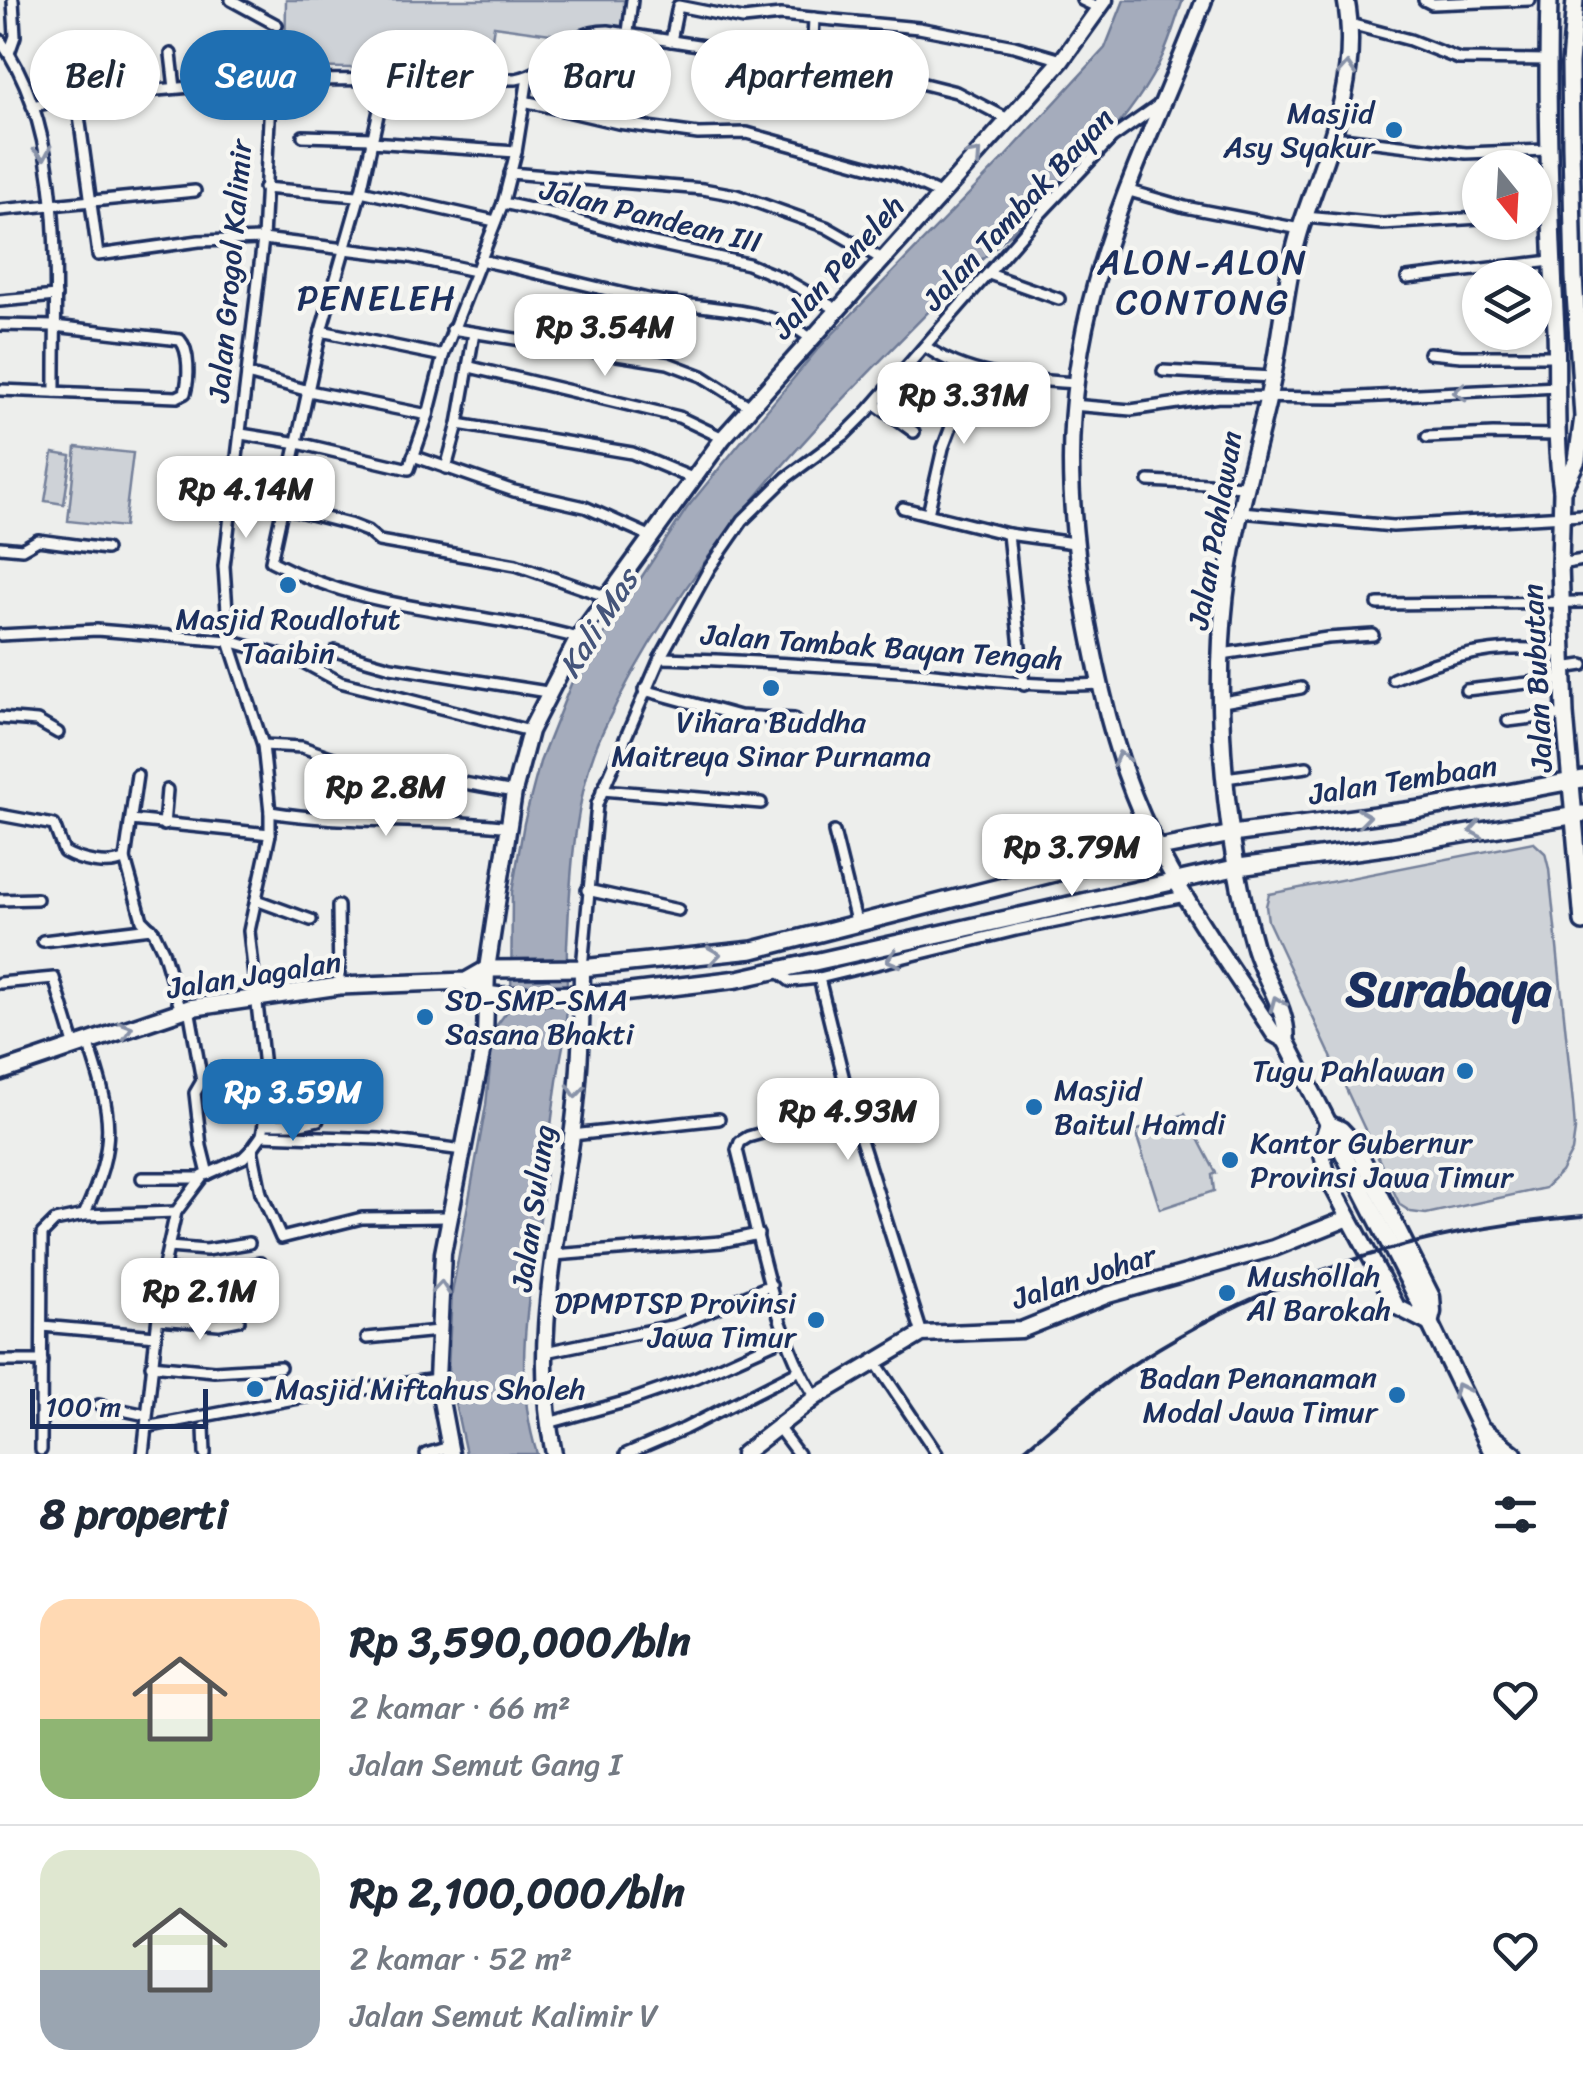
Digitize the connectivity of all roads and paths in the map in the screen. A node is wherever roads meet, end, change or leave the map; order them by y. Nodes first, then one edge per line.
1 (13, 0) edge
2 (231, 0) edge
3 (632, 0) edge
4 (1082, 0) edge
5 (1204, 0) edge
6 (1424, 0) edge
7 (1530, 0) edge
8 (1549, 0) edge
9 (1574, 0) edge
10 (695, 4) edge
11 (1103, 5) edge
12 (1350, 8) edge
13 (814, 18) junction
14 (277, 25) dead end
15 (628, 30) edge
16 (813, 30) edge
17 (0, 40) edge
18 (671, 41) joint
19 (691, 44) edge
20 (9, 53) junction
21 (171, 54) dead end
22 (1062, 60) junction
23 (1547, 60) junction
24 (1576, 64) edge
25 (528, 77) joint
26 (508, 78) edge
27 (929, 85) edge
28 (174, 88) junction
29 (180, 88) edge
30 (1548, 88) junction
31 (160, 90) edge
32 (1166, 100) junction
33 (30, 101) edge
34 (524, 101) junction
35 (1008, 119) junction
36 (35, 120) edge
37 (81, 120) edge
38 (268, 120) edge
39 (377, 120) edge
40 (303, 136) dead end
41 (1334, 138) junction
42 (372, 140) junction
43 (1547, 150) edge
44 (516, 152) junction
45 (1462, 153) edge
46 (510, 173) junction
47 (264, 188) junction
48 (1126, 190) junction
49 (195, 191) dead end
50 (359, 194) junction
51 (940, 194) junction
52 (92, 201) junction
53 (503, 203) junction
54 (51, 204) junction
55 (0, 210) edge
56 (1462, 219) edge
57 (495, 222) junction
58 (1303, 223) junction
59 (263, 239) junction
60 (346, 248) junction
61 (882, 258) junction
62 (480, 260) junction
63 (475, 271) junction
64 (1462, 272) edge
65 (989, 274) junction
66 (1407, 278) dead end
67 (1552, 280) edge
68 (56, 296) junction
69 (1059, 299) dead end
70 (0, 301) edge
71 (838, 310) junction
72 (0, 325) edge
73 (54, 326) junction
74 (452, 329) junction
75 (322, 331) junction
76 (474, 333) junction
77 (812, 339) junction
78 (926, 347) junction
79 (1430, 353) dead end
80 (1556, 356) junction
81 (442, 359) junction
82 (910, 366) junction
83 (470, 368) junction
84 (1581, 368) edge
85 (972, 371) junction
86 (1163, 371) dead end
87 (247, 374) junction
88 (1272, 377) junction
89 (1075, 383) junction
90 (1557, 387) junction
91 (0, 390) edge
92 (310, 391) junction
93 (55, 392) junction
94 (961, 396) junction
95 (1268, 398) junction
96 (874, 404) junction
97 (1072, 405) junction
98 (749, 406) junction
99 (1001, 410) dead end
100 (428, 415) junction
101 (1583, 417) edge
102 (458, 424) junction
103 (914, 432) dead end
104 (240, 434) junction
105 (1556, 435) junction
106 (1427, 437) dead end
107 (723, 438) junction
108 (298, 443) junction
109 (414, 456) junction
110 (1580, 460) edge
111 (446, 468) junction
112 (692, 478) junction
113 (1149, 482) dead end
114 (1247, 486) junction
115 (1562, 491) junction
116 (232, 494) junction
117 (286, 507) junction
118 (903, 508) dead end
119 (1241, 512) junction
120 (928, 514) junction
121 (1583, 514) edge
122 (1561, 516) junction
123 (1008, 534) junction
124 (650, 536) junction
125 (1074, 543) junction
126 (0, 547) edge
127 (106, 548) dead end
128 (1583, 560) edge
129 (1560, 564) junction
130 (606, 596) junction
131 (1562, 602) junction
132 (1583, 602) edge
133 (1378, 604) dead end
134 (0, 635) edge
135 (1373, 635) dead end
136 (578, 638) junction
137 (229, 641) junction
138 (335, 651) dead end
139 (1222, 654) junction
140 (660, 658) junction
141 (1583, 665) edge
142 (1564, 666) junction
143 (1394, 679) dead end
144 (1099, 684) junction
145 (1024, 685) junction
146 (1302, 688) dead end
147 (644, 690) junction
148 (1466, 690) dead end
149 (547, 692) junction
150 (1223, 702) junction
151 (1565, 714) junction
152 (0, 718) edge
153 (794, 719) dead end
154 (1508, 721) dead end
155 (530, 731) junction
156 (58, 733) dead end
157 (262, 745) junction
158 (1307, 766) dead end
159 (137, 775) dead end
160 (1226, 778) junction
161 (1576, 779) edge
162 (167, 790) dead end
163 (602, 790) junction
164 (514, 792) junction
165 (761, 803) dead end
166 (270, 812) junction
167 (1578, 814) edge
168 (0, 815) edge
169 (131, 820) junction
170 (164, 825) junction
171 (509, 827) junction
172 (834, 832) dead end
173 (270, 834) junction
174 (1232, 834) junction
175 (1158, 848) junction
176 (126, 858) junction
177 (1239, 867) junction
178 (1176, 880) junction
179 (588, 890) junction
180 (1185, 896) junction
181 (37, 899) dead end
182 (0, 900) edge
183 (256, 900) junction
184 (338, 906) dead end
185 (678, 910) dead end
186 (312, 920) dead end
187 (1583, 922) edge
188 (857, 925) junction
189 (151, 928) junction
190 (966, 934) junction
191 (43, 941) dead end
192 (649, 960) junction
193 (575, 968) junction
194 (487, 969) junction
195 (777, 971) junction
196 (819, 978) junction
197 (466, 982) junction
198 (0, 983) edge
199 (339, 986) junction
200 (654, 989) junction
201 (575, 994) junction
202 (494, 995) junction
203 (257, 997) junction
204 (185, 1009) junction
205 (1286, 1041) junction
206 (81, 1044) junction
207 (0, 1072) edge
208 (851, 1108) junction
209 (719, 1118) dead end
210 (318, 1120) dead end
211 (264, 1124) junction
212 (1328, 1124) junction
213 (572, 1134) junction
214 (262, 1135) junction
215 (252, 1149) junction
216 (463, 1150) junction
217 (204, 1176) junction
218 (142, 1178) dead end
219 (176, 1212) junction
220 (84, 1215) junction
221 (450, 1217) junction
222 (1349, 1218) junction
223 (758, 1234) junction
224 (249, 1242) dead end
225 (168, 1247) junction
226 (554, 1255) junction
227 (260, 1262) dead end
228 (164, 1270) junction
229 (771, 1284) junction
230 (159, 1320) junction
231 (239, 1320) dead end
232 (1430, 1324) junction
233 (42, 1326) junction
234 (438, 1331) junction
235 (922, 1334) junction
236 (156, 1336) junction
237 (788, 1336) junction
238 (367, 1338) dead end
239 (545, 1352) junction
240 (0, 1360) edge
241 (874, 1360) junction
242 (42, 1361) junction
243 (151, 1365) junction
244 (280, 1366) dead end
245 (798, 1370) junction
246 (437, 1379) junction
247 (816, 1398) junction
248 (100, 1405) dead end
249 (146, 1415) junction
250 (548, 1422) junction
251 (204, 1426) dead end
252 (777, 1426) junction
253 (1479, 1426) junction
254 (146, 1427) junction
255 (41, 1450) dead end
256 (450, 1451) edge
257 (143, 1454) edge
258 (205, 1454) edge
259 (426, 1454) edge
260 (554, 1454) edge
261 (626, 1454) edge
262 (743, 1454) edge
263 (798, 1454) edge
264 (937, 1454) edge
265 (1484, 1454) edge
266 (1493, 1454) edge
267 (1514, 1454) edge

1 - 20 street
2 - 14 street
3 - 15 street
4 - 11 street
5 - 32 street
6 - 7 street
8 - 23 main road, Jalan Bubutan
9 - 24 main road, Jalan Bubutan
10 - 13 street
10 - 18 street
11 - 22 street, Jalan Peneleh
12 - 23 street
41 -> 12 main road, Jalan Pahlawan
13 - 16 street
13 - 22 street
17 - 20 street
18 - 19 street
20 - 33 street
21 - 28 street
22 - 35 street, Jalan Peneleh
23 - 30 main road, Jalan Bubutan
24 - 30 main road
24 - 84 main road, Jalan Bubutan
25 - 26 street
25 - 34 street
27 - 35 street
28 - 29 street
28 - 31 street
30 - 43 main road, Jalan Bubutan
32 - 48 street
32 - 65 street, Jalan Tambak Bayan
34 - 44 street
34 - 51 street
51 -> 35 street, Jalan Peneleh
36 -> 54 street
37 - 52 street
38 - 47 street, Jalan Grogol Kalimir
39 - 42 street
40 - 42 street
41 - 45 street
41 - 58 main road, Jalan Pahlawan
42 - 44 street
42 - 50 street
44 - 46 street
46 - 53 street
46 - 61 street
47 - 50 street
47 - 59 street, Jalan Grogol Kalimir
48 - 58 street
48 - 89 street
49 - 52 street
50 - 57 street
50 - 60 street
51 - 61 street, Jalan Peneleh
52 - 54 street
52 - 59 street
53 - 57 street
53 - 71 street, Jalan Pandean III
54 - 55 street
54 - 68 street
56 - 58 street
57 - 62 street
58 - 88 main road, Jalan Pahlawan
59 - 60 street
59 - 87 street, Jalan Grogol Kalimir
60 - 63 street
60 - 75 street
61 - 71 street, Jalan Peneleh
62 - 63 street
62 - 77 street
63 - 74 street
64 - 66 street
65 - 69 street
65 - 78 street, Jalan Tambak Bayan
67 - 80 main road, Jalan Bubutan
68 - 70 street
68 - 73 street
71 - 77 street, Jalan Peneleh
72 - 73 street
73 - 93 street
73 - 93 street
74 - 76 street
74 - 81 street
75 - 81 street
75 - 92 street
76 - 83 street
76 - 98 street
77 - 98 street, Jalan Peneleh
78 - 82 street, Jalan Tambak Bayan
78 - 85 street
79 - 80 street
80 - 90 main road, Jalan Bubutan
81 - 100 street
82 - 94 street
82 - 96 street, Jalan Tambak Bayan
83 - 102 street
83 - 107 street
84 - 101 main road, Jalan Bubutan
85 - 89 street
85 - 94 street
86 - 88 street
87 - 92 street
87 - 104 street, Jalan Grogol Kalimir
88 - 95 main road, Jalan Pahlawan
89 - 97 street
90 -> 95 street
90 - 105 main road, Jalan Bubutan
91 - 93 street
92 - 100 street
92 - 108 street
94 - 99 street
94 - 120 street
95 - 97 street
95 - 114 main road, Jalan Pahlawan
96 - 103 street
96 - 140 street, Jalan Tambak Bayan
97 - 125 street
98 - 107 street, Jalan Peneleh
100 - 109 street
101 - 110 main road, Jalan Bubutan
102 - 111 street
102 - 112 street
104 - 108 street
104 - 116 street, Jalan Grogol Kalimir
105 - 106 street
105 - 115 main road, Jalan Bubutan
107 - 112 street, Jalan Peneleh
108 - 109 street
108 - 117 street
109 - 111 street
110 - 115 main road, Jalan Bubutan
111 - 124 street
112 - 124 street, Jalan Peneleh
113 - 114 street
114 - 119 main road, Jalan Pahlawan
115 - 122 main road, Jalan Bubutan
116 - 117 street
116 - 137 street, Jalan Grogol Kalimir
117 - 130 street
117 - 136 street
118 - 120 street
119 - 122 street
119 - 139 main road, Jalan Pahlawan
120 - 123 street
121 - 122 street
122 - 129 main road, Jalan Bubutan
123 - 125 street
123 - 145 street
124 - 130 street, Jalan Peneleh
125 - 144 street
126 - 127 street
128 - 129 street
129 - 131 main road, Jalan Bubutan
130 - 136 street, Jalan Peneleh
131 - 132 street
131 - 133 street
131 - 142 main road, Jalan Bubutan
134 - 137 street
135 - 139 street
136 - 149 street, Jalan Peneleh
137 - 155 street
137 - 157 street, Jalan Grogol Kalimir
138 - 149 street
139 - 150 main road, Jalan Pahlawan
140 - 145 street, Jalan Tambak Bayan Tengah
140 - 147 street, Jalan Tambak Bayan
141 - 142 street
142 - 143 street
142 - 148 street
142 - 151 main road, Jalan Bubutan
144 - 145 street, Jalan Tambak Bayan Tengah
175 -> 144 street
146 - 150 street
147 - 153 street
147 - 163 street, Jalan Tambak Bayan
149 - 155 street, Jalan Peneleh
150 - 160 main road, Jalan Pahlawan
151 - 154 street
151 - 161 main road, Jalan Bubutan
152 - 156 street
155 - 164 street, Jalan Peneleh
157 - 164 street
157 - 166 street, Jalan Grogol Kalimir
158 - 160 street
159 - 169 street
160 - 174 main road, Jalan Pahlawan
161 - 167 main road, Jalan Bubutan
174 -> 161 main road, Jalan Tembaan
162 - 170 street
163 - 165 street
163 - 179 street, Jalan Tambak Bayan
164 - 171 street, Jalan Peneleh
166 - 171 street
166 - 173 street, Jalan Grogol Kalimir
167 -> 177 main road, Jalan Tembaan
167 - 187 main road, Jalan Bubutan
168 - 176 street
169 - 170 street
169 - 176 street
170 - 173 street
171 - 194 street, Jalan Peneleh
172 - 188 street
173 - 183 street, Jalan Grogol Kalimir
174 - 175 main road, Jalan Tembaan
174 - 177 main road, Jalan Pahlawan
175 - 178 street
175 - 188 main road, Jalan Tembaan
176 - 189 street
177 - 178 main road, Jalan Tembaan
205 -> 177 main road, Jalan Pahlawan
178 - 180 street
178 - 190 main road, Jalan Tembaan
179 - 185 street
179 - 193 street, Jalan Tambak Bayan
180 - 190 street
180 - 205 street
181 - 182 street
183 - 186 street
183 - 203 street, Jalan Grogol Kalimir
184 - 199 street
192 -> 188 main road, Jalan Tembaan
189 - 191 street
189 - 204 street
190 - 195 main road, Jalan Tembaan
190 -> 196 street
192 - 193 main road, Jalan Tembaan
192 - 200 main road
193 - 194 main road, Jalan Tembaan
193 - 201 street, Jalan Sulung
194 - 197 main road, Jalan Jagalan
194 - 202 street, Jalan Peneleh
195 - 196 street
195 - 200 main road, Jalan Tembaan
196 - 208 street
197 - 199 main road, Jalan Jagalan
197 - 202 main road
198 - 206 street
199 - 203 main road, Jalan Jagalan
200 - 201 main road, Jalan Tembaan
201 - 202 main road, Jalan Tembaan
201 -> 213 street, Jalan Sulung
202 - 216 street, Jalan Peneleh
203 - 204 main road, Jalan Jagalan
203 - 211 street, Jalan Grogol Kalimir
206 -> 204 main road, Jalan Jagalan
204 - 217 street
205 - 212 main road, Jalan Pahlawan
206 - 207 main road, Jalan Jagalan
206 - 220 street
208 - 223 street
208 - 235 street
209 - 213 street
210 - 211 street
211 - 214 street, Jalan Grogol Kalimir
212 - 222 street, Jalan Pahlawan
212 - 232 main road, Jalan Pahlawan
213 - 226 street, Jalan Sulung
214 - 215 street
214 - 216 street
215 - 217 street
215 - 221 street
216 - 221 street, Jalan Peneleh
217 - 218 street
217 - 219 street
219 - 220 street
219 - 225 street
220 - 233 street
234 -> 221 street, Jalan Peneleh
222 - 232 street, Jalan Pahlawan
222 - 235 street, Jalan Johar
223 - 226 street
223 - 229 street
224 - 225 street
225 - 228 street
226 - 239 street, Jalan Sulung
227 - 228 street
228 - 230 street
229 - 237 street
229 - 239 street
230 - 231 street
230 - 236 street
253 -> 232 main road, Jalan Pahlawan
233 - 236 street
233 - 242 street
234 - 238 street
234 - 246 street, Jalan Peneleh
235 - 241 street, Jalan Johar
236 - 243 street
237 - 245 street
237 - 250 street
239 - 250 street, Jalan Sulung
240 - 242 street
241 - 247 street, Jalan Johar
241 - 264 street
242 - 255 street
243 - 244 street
243 - 249 street
245 - 247 street
245 - 261 street
246 - 254 street
246 - 256 street, Jalan Peneleh
247 - 252 street, Jalan Johar
248 - 249 street
249 - 254 street
250 - 260 street, Jalan Sulung
251 - 258 street
252 - 262 street, Jalan Johar
252 - 263 street
253 - 265 street
253 - 266 main road, Jalan Pahlawan
253 - 267 main road
254 - 257 street
256 - 259 street

